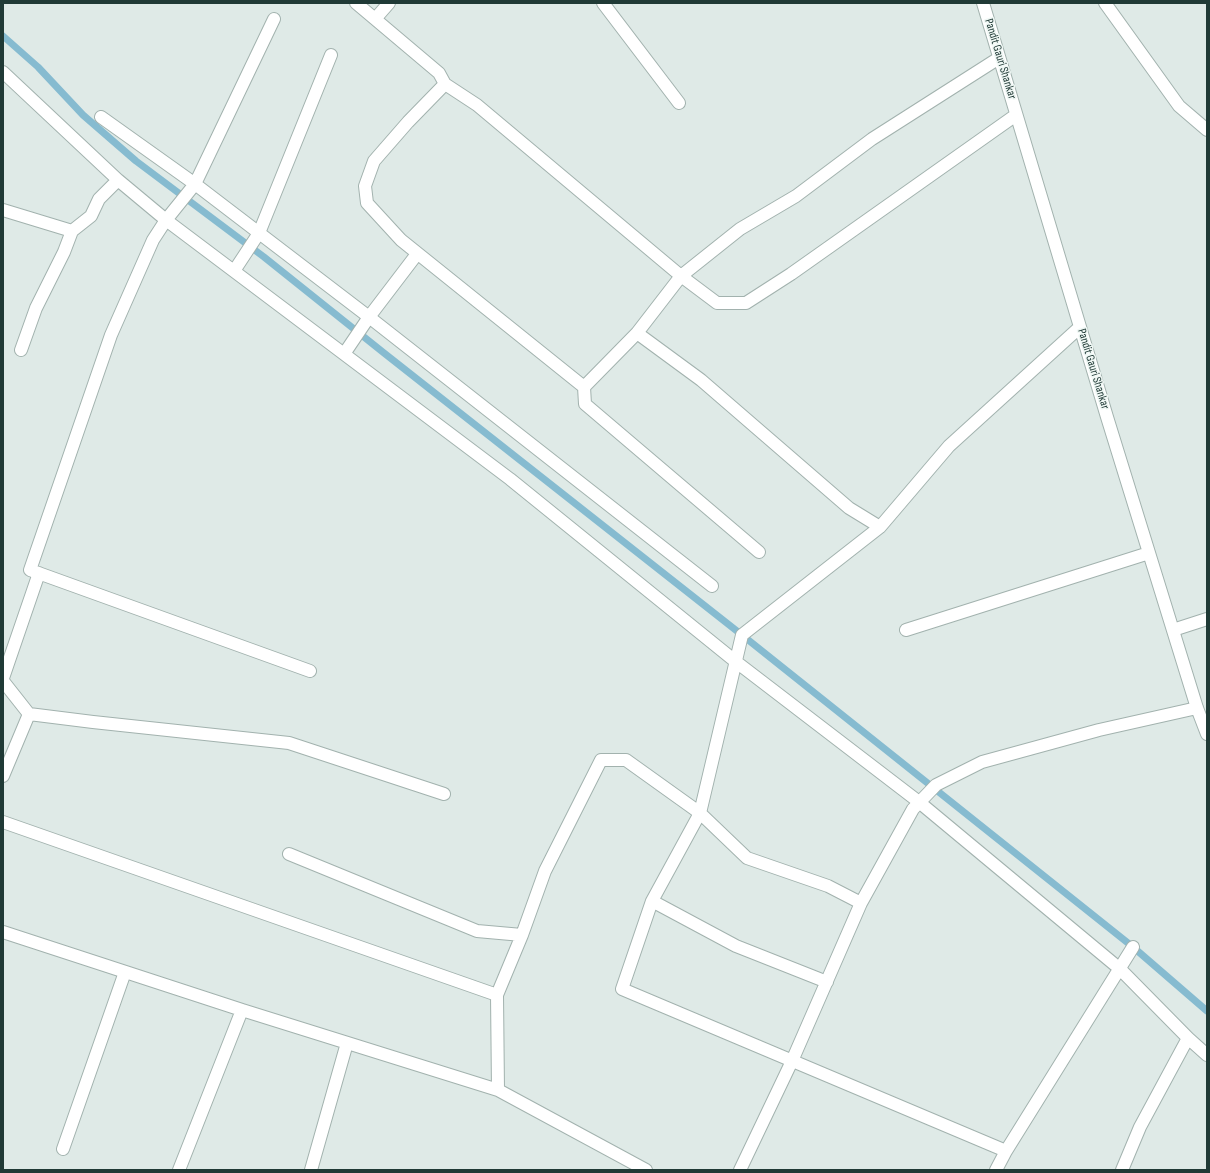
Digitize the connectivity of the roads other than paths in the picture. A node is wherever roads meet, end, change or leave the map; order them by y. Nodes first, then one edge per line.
1 (356, 3) edge
2 (389, 3) edge
3 (603, 3) edge
4 (983, 3) edge
5 (1105, 3) edge
6 (274, 19) dead end
7 (375, 19) junction
8 (330, 55) dead end
9 (999, 58) junction
10 (3, 72) edge
11 (445, 84) junction
12 (679, 103) dead end
13 (1016, 114) junction
14 (101, 117) dead end
15 (1207, 130) edge
16 (118, 180) junction
17 (195, 184) junction
18 (3, 210) edge
19 (166, 220) junction
20 (72, 231) junction
21 (259, 233) junction
22 (417, 254) junction
23 (234, 271) junction
24 (681, 276) junction
25 (369, 317) junction
26 (1080, 327) junction
27 (637, 333) junction
28 (21, 350) dead end
29 (344, 354) junction
30 (584, 387) junction
31 (880, 527) junction
32 (759, 552) dead end
33 (1149, 553) junction
34 (39, 573) junction
35 (712, 586) dead end
36 (1207, 619) edge
37 (906, 630) dead end
38 (1173, 630) junction
39 (735, 661) junction
40 (310, 672) dead end
41 (3, 678) edge
42 (3, 681) edge
43 (1197, 708) junction
44 (29, 714) junction
45 (1207, 734) edge
46 (3, 776) edge
47 (444, 794) dead end
48 (919, 802) junction
49 (700, 813) junction
50 (3, 822) edge
51 (289, 854) dead end
52 (652, 901) junction
53 (860, 903) junction
54 (3, 932) edge
55 (522, 935) junction
56 (1133, 947) dead end
57 (1120, 969) junction
58 (125, 972) junction
59 (827, 982) junction
60 (497, 995) junction
61 (242, 1010) junction
62 (1188, 1038) junction
63 (347, 1043) junction
64 (1207, 1055) edge
65 (792, 1061) junction
66 (498, 1090) junction
67 (62, 1149) dead end
68 (1006, 1151) junction
69 (179, 1170) edge
70 (311, 1170) edge
71 (646, 1170) edge
72 (740, 1170) edge
73 (996, 1170) edge
74 (1122, 1170) edge

1 - 7 street
2 - 7 street
3 - 12 street
4 - 9 street, Pandit Gauri Shankar
5 - 15 street
6 - 17 street
7 - 11 street
8 - 21 street
9 - 13 street, Pandit Gauri Shankar
9 - 24 street
10 - 16 street
11 - 22 street
11 - 24 street
13 - 24 street
13 - 26 street, Pandit Gauri Shankar
14 - 17 street
16 - 19 street
16 - 20 street
17 - 19 street
17 - 21 street
18 - 20 street
19 - 23 street
19 - 34 street
20 - 28 street
21 - 23 street
21 - 25 street
22 - 25 street
22 - 30 street
23 - 29 street
24 - 27 street
25 - 29 street
25 - 35 street
26 - 31 street
26 - 33 street, Pandit Gauri Shankar
27 - 30 street
27 - 31 street
29 - 39 street
30 - 32 street
31 - 39 street
33 - 37 street
33 - 38 street, Pandit Gauri Shankar
34 - 40 street
34 - 41 street
36 - 38 street
38 - 43 street, Pandit Gauri Shankar
39 - 48 street
39 - 49 street
42 - 44 street
43 - 45 street, Pandit Gauri Shankar
43 - 48 street
44 - 46 street
44 - 47 street
48 - 53 street
48 - 57 street
49 - 52 street
49 - 53 street
49 - 55 street
50 - 60 street
51 - 55 street
52 - 59 street
52 - 65 street
53 - 59 street
54 - 58 street
55 - 60 street
56 - 57 street
57 - 62 street
57 - 68 street
58 - 61 street
58 - 67 street
59 - 65 street
60 - 66 street
61 - 63 street
61 - 69 street
62 - 64 street
62 - 74 street
63 - 66 street
63 - 70 street
65 - 68 street
65 - 72 street
66 - 71 street
68 - 73 street

